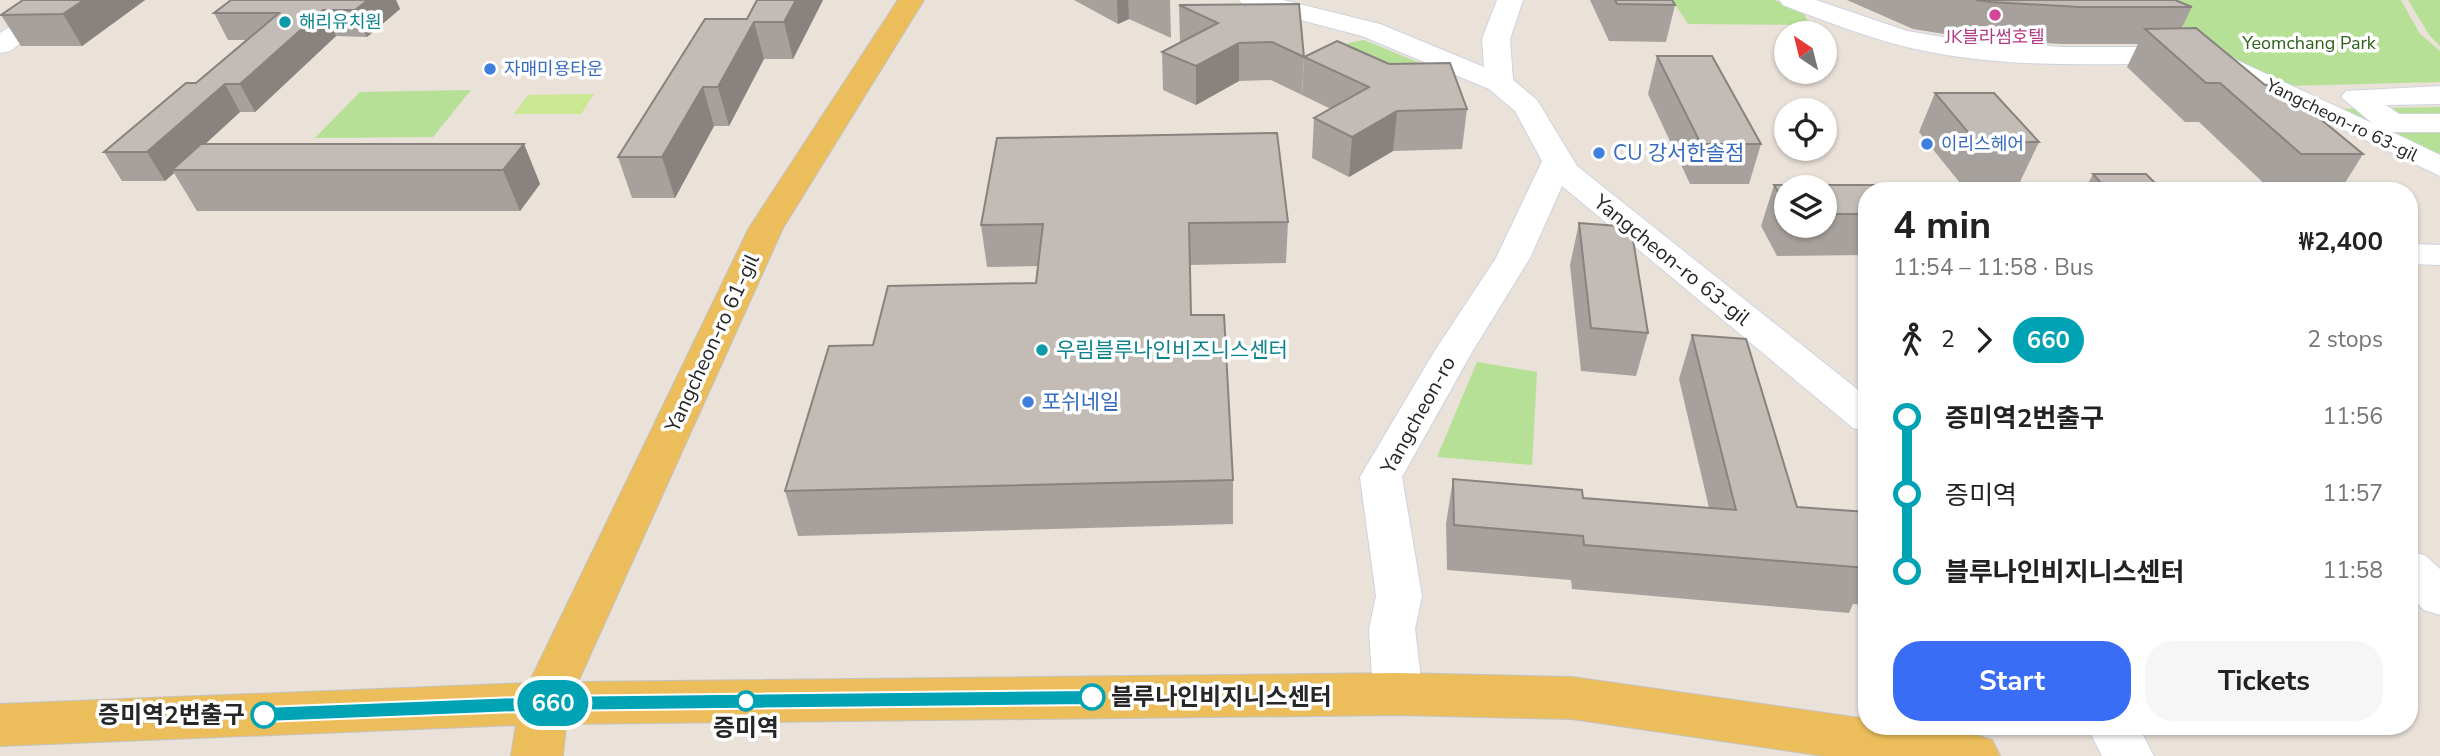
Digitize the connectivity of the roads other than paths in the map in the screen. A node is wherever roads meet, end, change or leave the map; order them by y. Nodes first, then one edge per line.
1 (68, 0) edge
2 (911, 0) edge
3 (1252, 0) edge
4 (1510, 0) edge
5 (1792, 0) edge
6 (0, 45) edge
7 (1499, 83) junction
8 (2440, 95) edge
9 (2440, 122) edge
10 (1558, 161) junction
11 (2440, 167) edge
12 (2418, 254) edge
13 (2440, 255) edge
14 (1858, 411) edge
15 (2418, 576) edge
16 (2440, 597) edge
17 (1398, 694) junction
18 (544, 703) junction
19 (0, 725) edge
20 (2117, 735) edge
21 (537, 756) edge
22 (1974, 756) edge
23 (2128, 756) edge

1 - 6 street
2 - 18 main road, Yangcheon-ro 61-gil
3 - 7 street, Yangcheon-ro 63-gil
4 - 7 street
5 - 11 street, Yangcheon-ro 63-gil
7 - 10 street, Yangcheon-ro 63-gil
8 - 9 street
10 - 14 street, Yangcheon-ro 63-gil
10 - 17 street, Yangcheon-ro
12 - 13 street
15 - 16 street
17 - 18 main road
17 - 22 main road
18 - 19 main road
18 - 21 main road, Yangcheon-ro 61-gil
20 - 23 street

